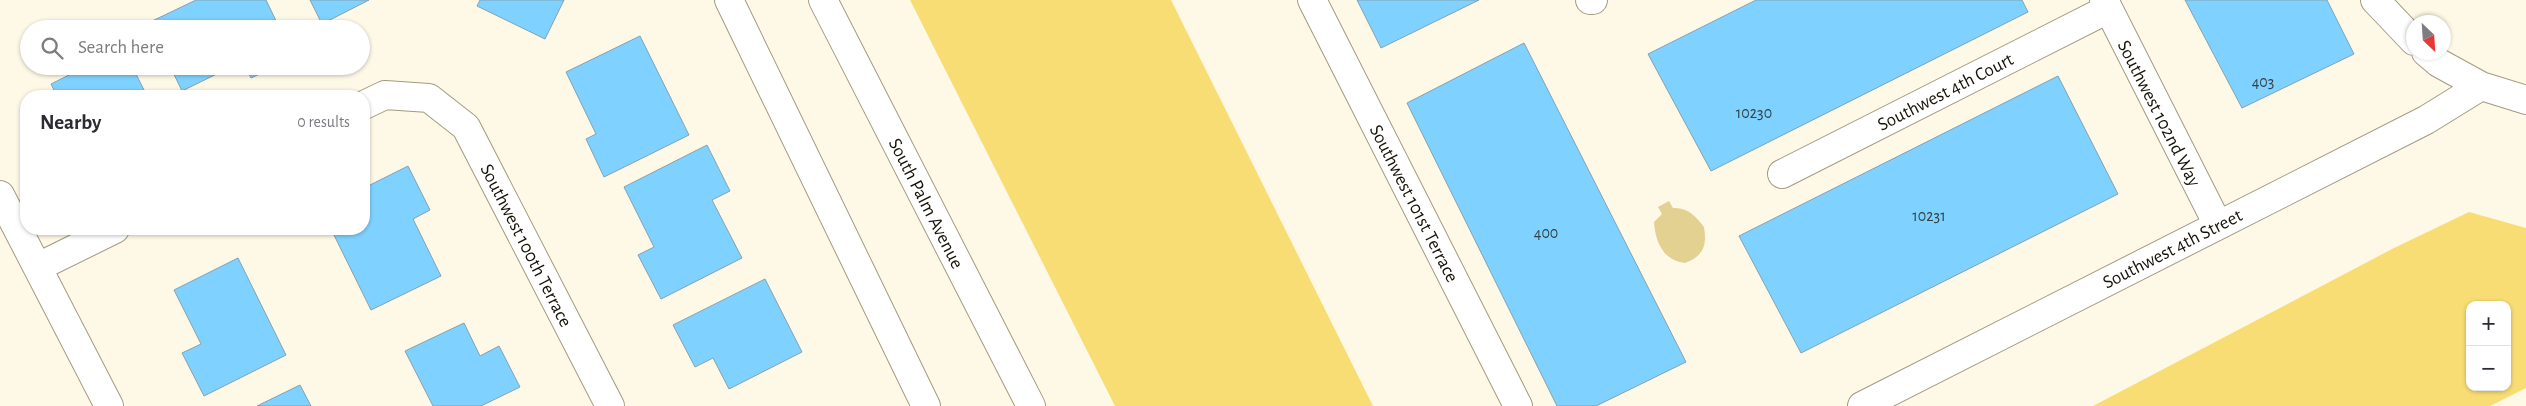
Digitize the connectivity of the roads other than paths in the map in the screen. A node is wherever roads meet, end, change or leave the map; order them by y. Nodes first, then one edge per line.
1 (729, 0) edge
2 (823, 0) edge
3 (1312, 0) edge
4 (2375, 0) edge
5 (2106, 4) edge
6 (2406, 33) edge
7 (2435, 60) edge
8 (2481, 86) junction
9 (2526, 100) edge
10 (370, 102) edge
11 (1782, 174) dead end
12 (0, 195) edge
13 (2218, 225) junction
14 (20, 233) edge
15 (21, 235) edge
16 (103, 235) edge
17 (38, 267) junction
18 (108, 406) edge
19 (610, 406) edge
20 (926, 406) edge
21 (1031, 406) edge
22 (1518, 406) edge
23 (1862, 406) edge

1 - 20 street
2 - 21 street, South Palm Avenue
3 - 22 street, Southwest 101st Terrace
4 - 6 street
5 - 11 street, Southwest 4th Court
5 - 13 street, Southwest 102nd Way
7 - 8 street
8 - 9 street
8 - 13 street, Southwest 4th Street
10 - 19 street, Southwest 100th Terrace
12 - 14 street
13 - 23 street, Southwest 4th Street
15 - 17 street
16 - 17 street
17 - 18 street

